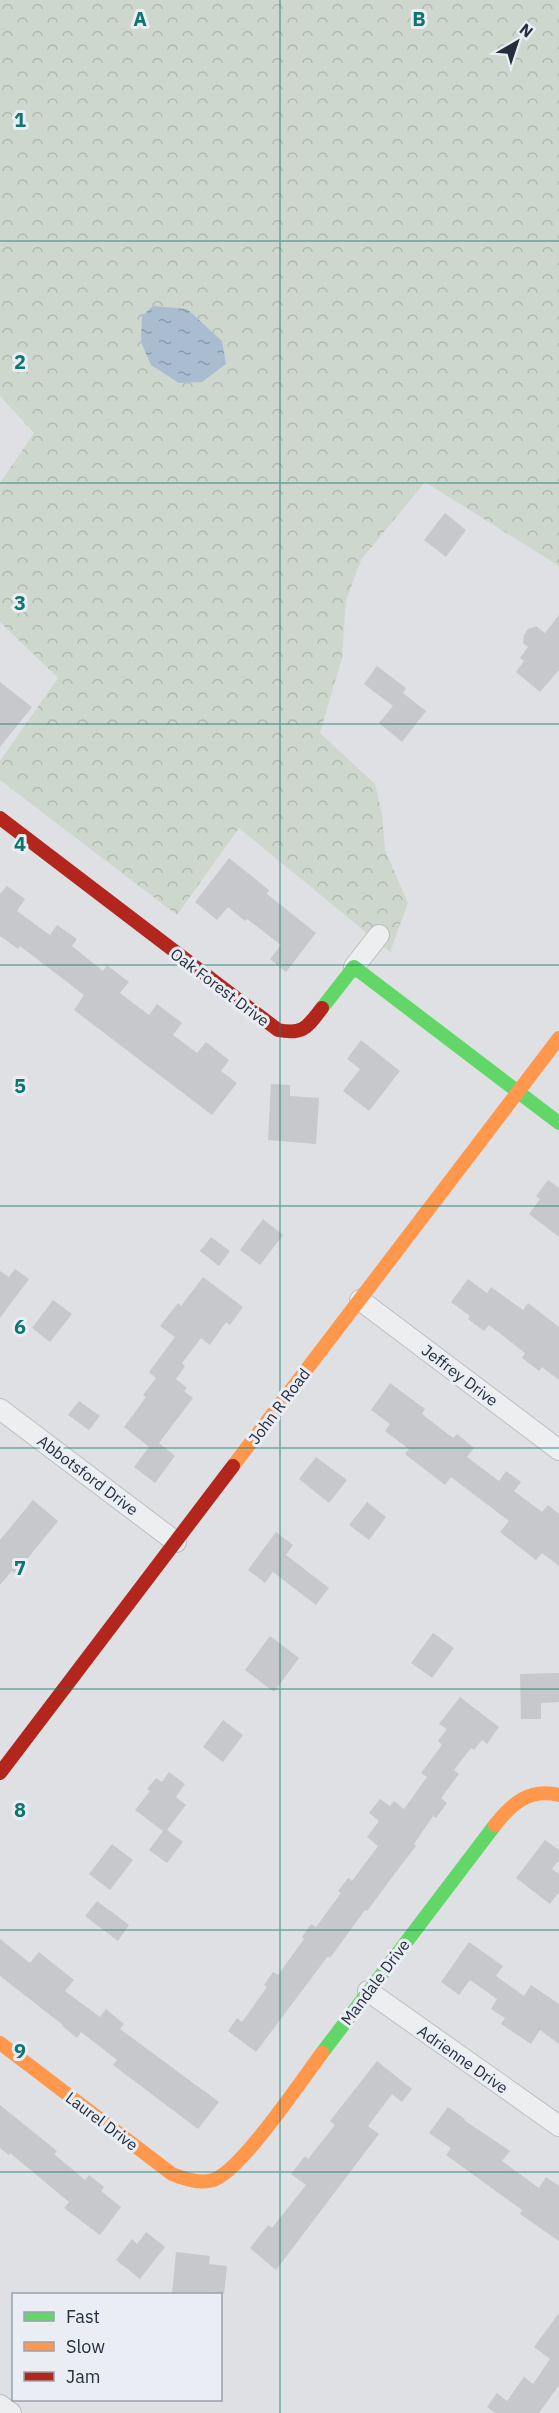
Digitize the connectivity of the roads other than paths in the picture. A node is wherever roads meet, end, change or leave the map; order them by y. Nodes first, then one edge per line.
1 (0, 818) edge
2 (379, 935) dead end
3 (354, 967) junction
4 (559, 1038) edge
5 (518, 1092) junction
6 (559, 1123) edge
7 (360, 1300) junction
8 (0, 1409) edge
9 (559, 1450) edge
10 (176, 1542) junction
11 (0, 1773) edge
12 (559, 1795) edge
13 (368, 1991) junction
14 (0, 2043) edge
15 (559, 2126) edge
16 (211, 2181) joint
17 (0, 2405) edge
18 (11, 2413) edge

1 - 3 street, Oak Forest Drive
2 - 3 street
3 - 5 street
4 - 5 street, John R Road
5 - 6 street
5 - 7 street, John R Road
7 - 9 street, Jeffrey Drive
7 - 10 street, John R Road
8 - 10 street, Abbotsford Drive
10 - 11 street, John R Road
12 - 13 street, Mandale Drive
13 - 15 street, Adrienne Drive
13 - 16 street, Mandale Drive
14 - 16 street, Laurel Drive
17 - 18 street

